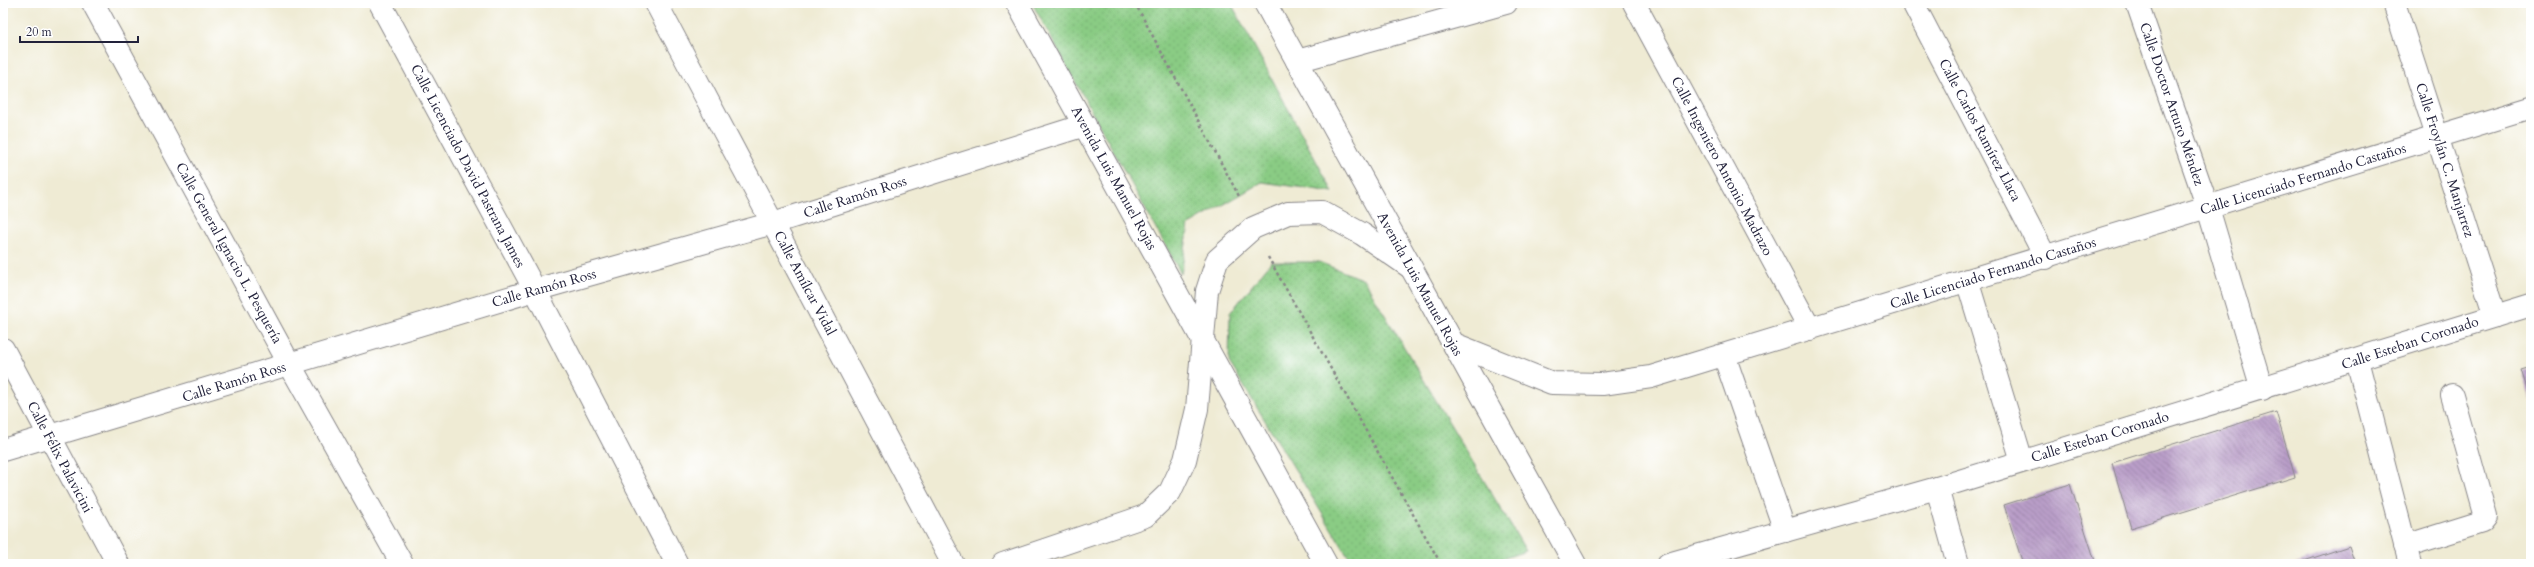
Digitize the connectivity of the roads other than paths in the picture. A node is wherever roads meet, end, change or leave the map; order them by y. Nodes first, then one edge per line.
1 (93, 3) edge
2 (380, 3) edge
3 (656, 3) edge
4 (1017, 3) edge
5 (1265, 3) edge
6 (1506, 3) edge
7 (1634, 3) edge
8 (1913, 3) edge
9 (2137, 3) edge
10 (2394, 3) edge
11 (1297, 61) junction
12 (2531, 108) edge
13 (1085, 124) junction
14 (2438, 138) junction
15 (2208, 208) junction
16 (773, 223) junction
17 (2046, 258) junction
18 (1410, 267) junction
19 (1967, 280) junction
20 (535, 290) junction
21 (2531, 305) edge
22 (2495, 316) junction
23 (1810, 329) junction
24 (1203, 342) junction
25 (1454, 344) junction
26 (3, 349) edge
27 (1724, 355) junction
28 (2357, 360) junction
29 (290, 365) junction
30 (2262, 389) junction
31 (2452, 395) dead end
32 (50, 436) junction
33 (3, 450) edge
34 (2022, 461) junction
35 (1937, 488) junction
36 (1785, 531) junction
37 (2408, 555) edge
38 (1708, 559) edge
39 (118, 564) edge
40 (402, 564) edge
41 (678, 564) edge
42 (953, 564) edge
43 (1003, 564) edge
44 (1326, 564) edge
45 (1575, 564) edge
46 (1668, 564) edge
47 (1958, 564) edge

1 - 29 street, Calle General Ignacio L. Pesquería
2 - 20 street, Calle Licenciado David Pastrana James
3 - 16 street, Calle Amílcar Vidal
4 - 13 street, Avenida Luis Manuel Rojas
5 - 11 street, Avenida Luis Manuel Rojas
6 - 11 street
7 - 23 street, Calle Ingeniero Antonio Madrazo
8 - 17 street, Calle Carlos Ramírez Llaca
9 - 15 street, Calle Doctor Arturo Méndez
10 - 14 street, Calle Froylán C. Manjarrez
11 - 18 street, Avenida Luis Manuel Rojas
12 - 14 street, Calle Licenciado Fernando Castaños
13 - 16 street, Calle Ramón Ross
13 - 24 street, Avenida Luis Manuel Rojas
14 - 15 street, Calle Licenciado Fernando Castaños
14 - 22 street, Calle Froylán C. Manjarrez
15 - 17 street, Calle Licenciado Fernando Castaños
15 - 30 street, Calle Doctor Arturo Méndez
16 - 20 street, Calle Ramón Ross
16 - 42 street, Calle Amílcar Vidal
17 - 19 street, Calle Licenciado Fernando Castaños
18 - 24 street
18 - 25 street, Avenida Luis Manuel Rojas
19 - 23 street, Calle Licenciado Fernando Castaños
19 - 34 street
20 - 29 street, Calle Ramón Ross
20 - 41 street, Calle Licenciado David Pastrana James
21 - 22 street, Calle Esteban Coronado
22 - 28 street, Calle Esteban Coronado
23 - 27 street, Calle Licenciado Fernando Castaños
24 - 43 street
24 - 44 street, Avenida Luis Manuel Rojas
25 - 27 street, Calle Licenciado Fernando Castaños
25 - 45 street, Avenida Luis Manuel Rojas
26 - 32 street, Calle Félix Palavicini
27 - 36 street
28 - 30 street, Calle Esteban Coronado
28 - 37 street
29 - 32 street, Calle Ramón Ross
29 - 40 street, Calle General Ignacio L. Pesquería
30 - 34 street, Calle Esteban Coronado
31 - 37 street
32 - 33 street, Calle Ramón Ross
32 - 39 street, Calle Félix Palavicini
34 - 35 street, Calle Esteban Coronado
35 - 36 street, Calle Esteban Coronado
35 - 47 street
36 - 38 street, Calle Esteban Coronado
38 - 46 street, Calle Esteban Coronado

